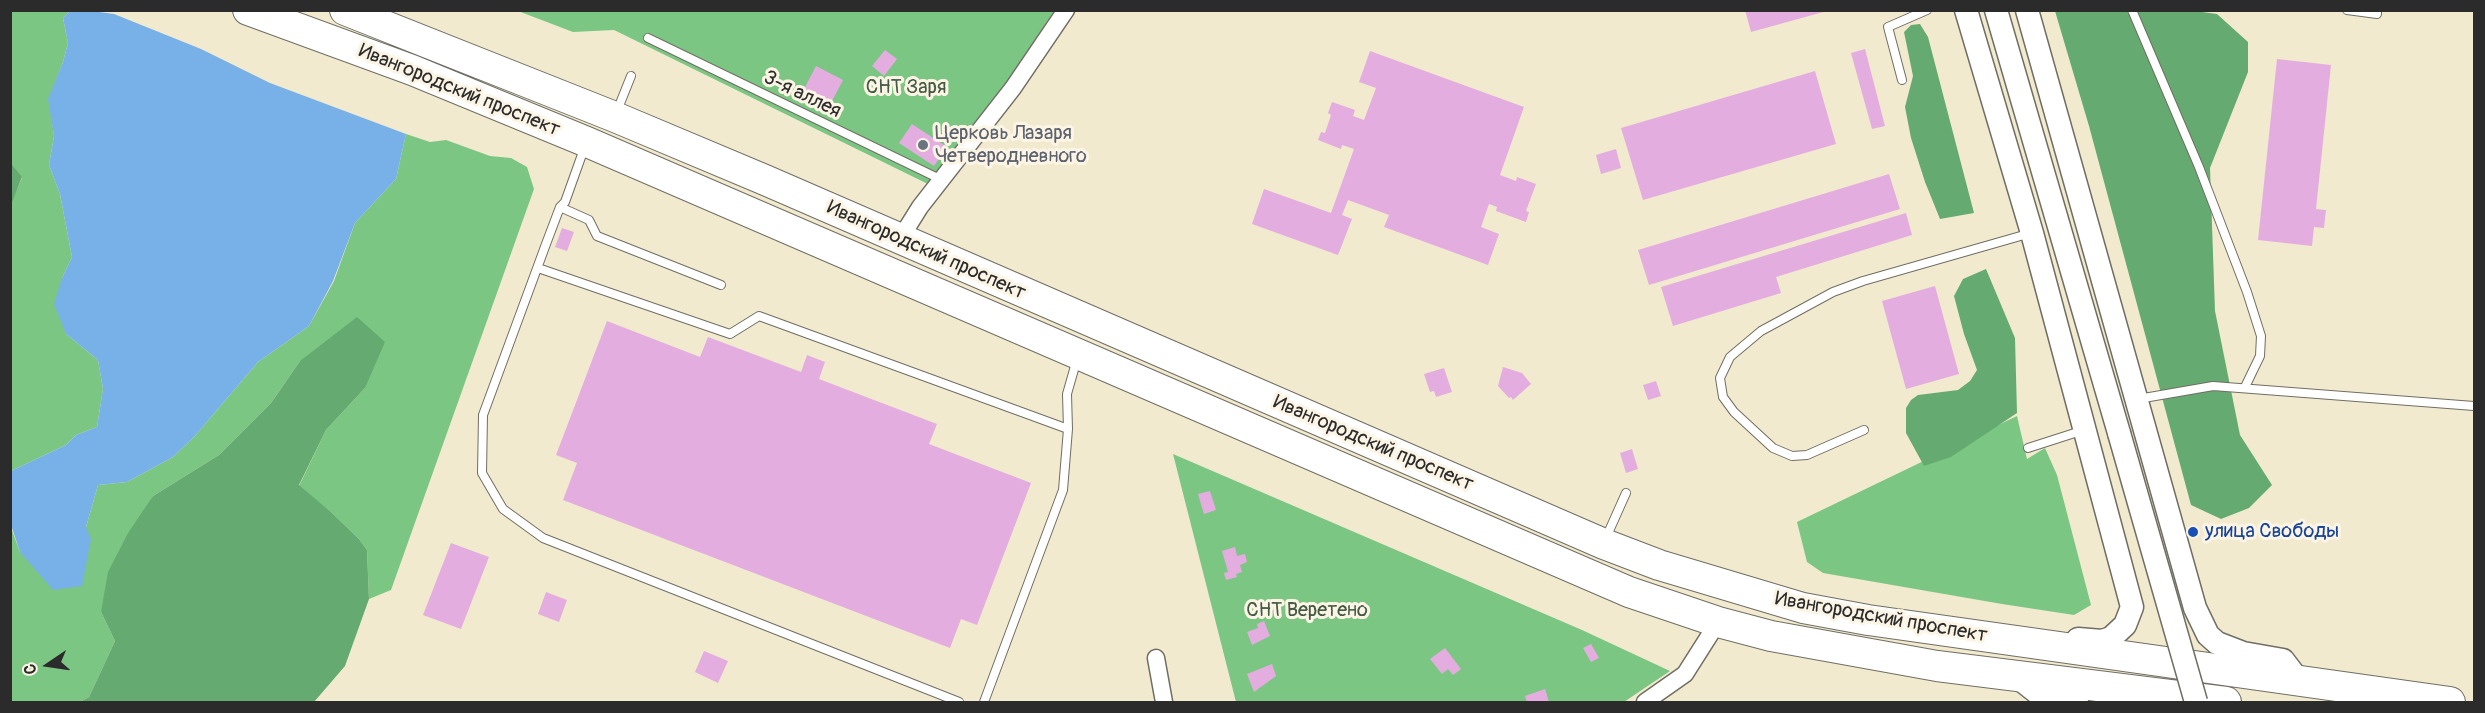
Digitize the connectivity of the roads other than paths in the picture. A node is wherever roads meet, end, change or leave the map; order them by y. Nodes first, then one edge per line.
1 (248, 10) edge
2 (345, 10) edge
3 (1928, 10) edge
4 (1966, 10) edge
5 (1996, 10) edge
6 (2027, 10) edge
7 (2132, 10) edge
8 (2347, 10) edge
9 (2377, 10) edge
10 (1061, 12) edge
11 (648, 38) dead end
12 (631, 76) dead end
13 (1902, 80) dead end
14 (615, 117) junction
15 (587, 142) junction
16 (942, 180) junction
17 (560, 207) junction
18 (2032, 233) junction
19 (900, 239) junction
20 (538, 268) junction
21 (721, 285) dead end
22 (1078, 354) junction
23 (2245, 387) junction
24 (2138, 399) junction
25 (2475, 406) edge
26 (1068, 429) junction
27 (1864, 430) dead end
28 (2085, 430) junction
29 (2028, 448) dead end
30 (1626, 493) dead end
31 (1604, 543) junction
32 (1718, 622) junction
33 (2009, 640) junction
34 (1156, 658) dead end
35 (2016, 676) junction
36 (2299, 681) junction
37 (952, 701) edge
38 (984, 702) edge
39 (1164, 702) edge
40 (1645, 702) edge
41 (2077, 702) edge
42 (2196, 702) edge
43 (2226, 702) edge
44 (2450, 702) edge

1 - 15 highway, Ивангородский проспект
2 - 14 highway, Ивангородский проспект
3 - 13 lane
4 - 18 main road
5 - 42 main road, bridge
6 - 24 main road
7 - 23 lane
8 - 9 lane
10 - 16 street
11 - 16 lane, 3-я аллея
12 - 14 lane
14 - 19 highway, Ивангородский проспект
15 - 17 lane
15 - 22 highway, Ивангородский проспект
16 - 19 street
17 - 20 lane
17 - 21 lane
18 - 27 lane
18 - 28 main road
19 - 31 highway, Ивангородский проспект
20 - 26 lane
20 - 37 lane
22 - 26 lane
22 - 32 highway, Ивангородский проспект
23 - 24 lane
23 - 25 lane
24 - 36 main road
26 - 38 lane
28 - 29 lane
28 - 33 main road
30 - 31 lane
31 - 33 highway, Ивангородский проспект
32 - 35 highway, Ивангородский проспект
32 - 40 street
33 - 36 highway, Ивангородский проспект
34 - 39 street
35 - 41 main road
35 - 43 highway, Ивангородский проспект
36 - 44 highway, Ивангородский проспект

